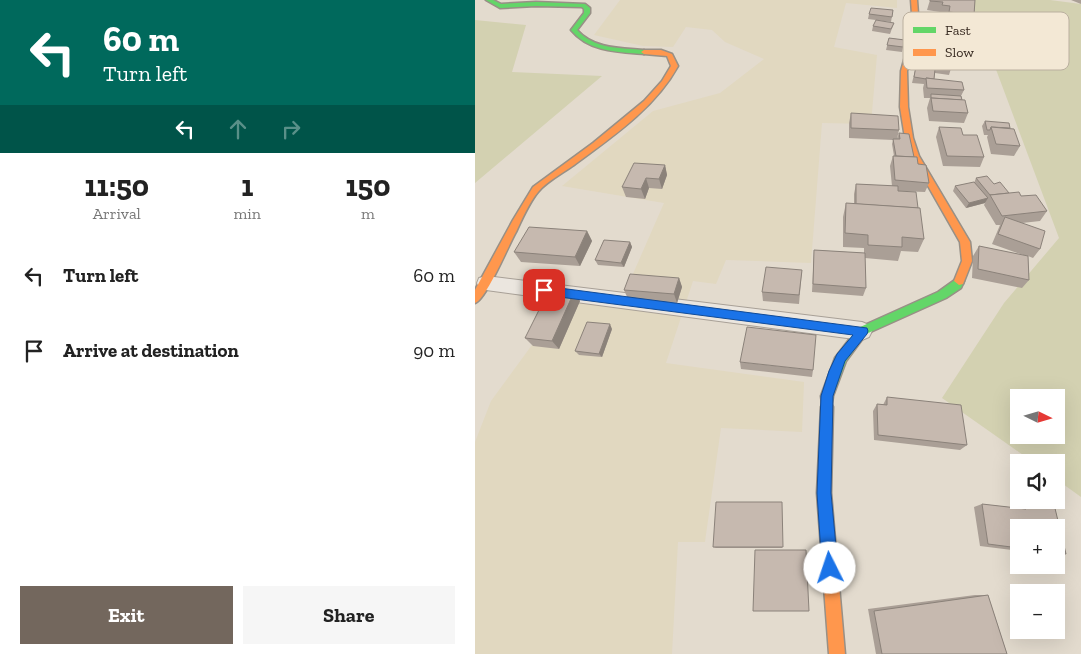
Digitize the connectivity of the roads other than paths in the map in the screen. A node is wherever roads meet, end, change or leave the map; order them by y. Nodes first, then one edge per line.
1 (489, 0) edge
2 (904, 70) edge
3 (486, 283) junction
4 (475, 299) edge
5 (863, 331) junction
6 (837, 654) edge

1 - 3 street
2 - 5 street
3 - 4 street
3 - 5 street
5 - 6 street

